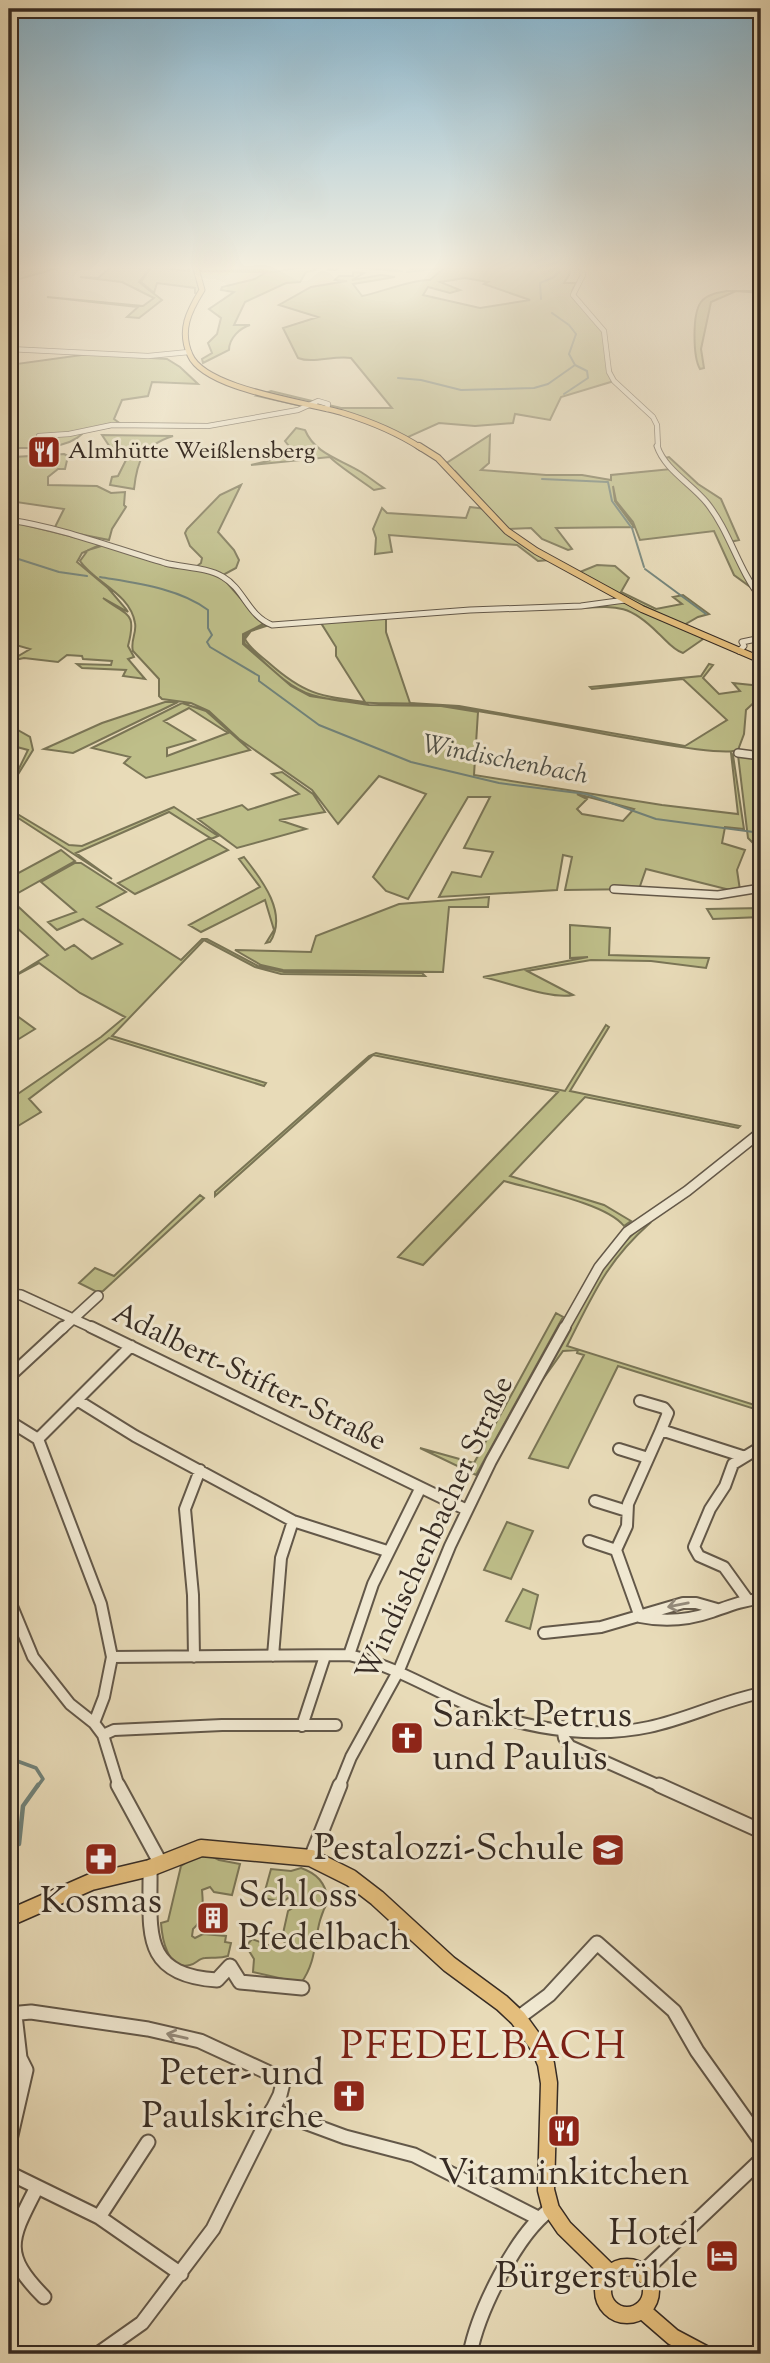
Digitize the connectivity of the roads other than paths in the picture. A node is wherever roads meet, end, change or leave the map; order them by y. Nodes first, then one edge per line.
1 (212, 375) edge
2 (611, 375) edge
3 (621, 388) joint
4 (311, 405) junction
5 (39, 436) dead end
6 (9, 520) edge
7 (761, 598) edge
8 (625, 600) junction
9 (761, 638) edge
10 (738, 651) junction
11 (761, 662) edge
12 (761, 675) edge
13 (738, 753) dead end
14 (761, 756) edge
15 (761, 888) edge
16 (614, 889) dead end
17 (761, 1132) edge
18 (9, 1294) edge
19 (99, 1296) dead end
20 (72, 1318) junction
21 (131, 1346) junction
22 (9, 1377) edge
23 (77, 1400) junction
24 (640, 1401) dead end
25 (9, 1421) edge
26 (661, 1430) junction
27 (38, 1440) junction
28 (761, 1447) edge
29 (619, 1449) dead end
30 (742, 1456) junction
31 (649, 1458) junction
32 (200, 1470) junction
33 (419, 1489) junction
34 (595, 1501) dead end
35 (467, 1510) junction
36 (627, 1511) junction
37 (293, 1521) junction
38 (589, 1541) dead end
39 (616, 1550) junction
40 (387, 1551) junction
41 (9, 1599) edge
42 (747, 1599) junction
43 (761, 1599) edge
44 (640, 1618) junction
45 (544, 1633) dead end
46 (349, 1655) junction
47 (273, 1656) junction
48 (325, 1656) junction
49 (113, 1657) junction
50 (194, 1657) junction
51 (400, 1670) junction
52 (761, 1693) edge
53 (94, 1723) junction
54 (336, 1725) dead end
55 (302, 1726) junction
56 (562, 1727) junction
57 (103, 1735) junction
58 (761, 1831) edge
59 (311, 1858) junction
60 (156, 1866) junction
61 (9, 1918) edge
62 (302, 1988) dead end
63 (12, 2014) edge
64 (518, 2018) junction
65 (272, 2110) junction
66 (761, 2141) edge
67 (148, 2142) dead end
68 (9, 2144) edge
69 (761, 2160) edge
70 (9, 2173) edge
71 (37, 2187) junction
72 (545, 2213) junction
73 (99, 2217) junction
74 (647, 2269) junction
75 (610, 2273) junction
76 (181, 2274) junction
77 (44, 2297) dead end
78 (643, 2311) junction
79 (98, 2354) edge
80 (470, 2354) edge
81 (705, 2354) edge

1 - 4 main road
2 - 3 street
3 - 7 street
4 - 5 street
4 - 8 main road
6 - 8 street
8 - 10 main road
9 - 10 street
10 - 11 main road
11 - 12 street
13 - 14 street
15 - 16 street
17 - 35 street, Windischenbacher Straße
18 - 20 street, Adalbert-Stifter-Straße
19 - 20 street
20 - 21 street, Adalbert-Stifter-Straße
20 - 22 street
21 - 23 street
21 - 33 street, Adalbert-Stifter-Straße
23 - 27 street
23 - 32 street
24 - 26 street
25 - 27 street
26 - 30 street
26 - 31 street
27 - 49 street
28 - 30 street
29 - 31 street
30 - 42 street
31 - 36 street
32 - 37 street
32 - 50 street
33 - 35 street, Adalbert-Stifter-Straße
33 - 40 street
34 - 36 street
35 - 51 street, Windischenbacher Straße
36 - 39 street
37 - 40 street
37 - 47 street
38 - 39 street
39 - 44 street
40 - 46 street
41 - 53 street
42 - 43 street
42 - 44 street
44 - 45 street
46 - 48 street
46 - 51 street
47 - 48 street
47 - 50 street
48 - 55 street
49 - 50 street
49 - 53 street
51 - 56 street
51 - 59 street, Windischenbacher Straße
52 - 56 street
53 - 57 street
54 - 55 street
55 - 57 street
56 - 58 street
57 - 60 street
59 - 60 main road
59 - 64 main road
60 - 61 main road
60 - 62 street
65 -> 63 street
63 - 68 street
64 - 66 street
64 - 72 main road
65 - 72 street
65 - 76 street
67 - 73 street
69 - 74 street
70 - 71 street
71 - 73 street
71 - 77 street
72 - 75 main road
72 - 80 street
73 - 76 street
74 - 75 main road
74 - 78 main road
75 - 78 main road
76 - 79 street
78 - 81 main road

